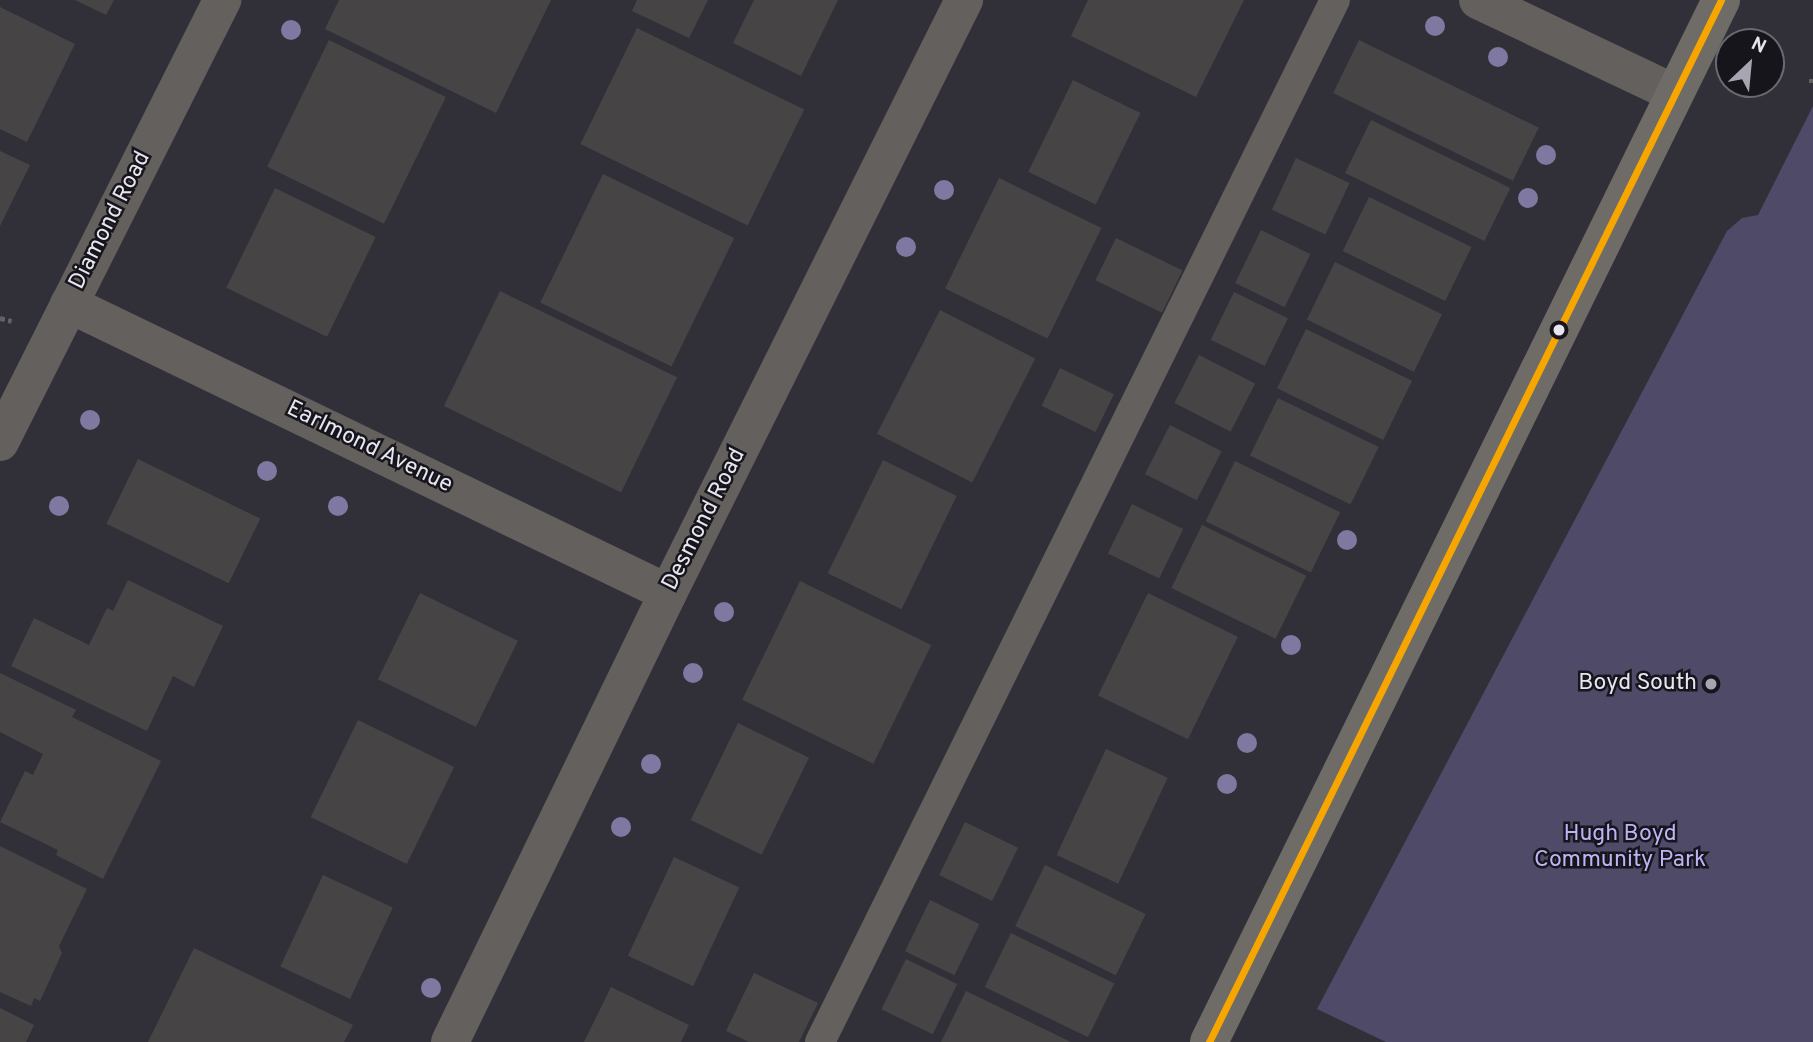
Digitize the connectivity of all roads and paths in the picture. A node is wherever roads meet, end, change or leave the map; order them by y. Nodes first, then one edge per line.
1 (222, 0) edge
2 (964, 0) edge
3 (1335, 0) edge
4 (1478, 0) edge
5 (1721, 0) edge
6 (1674, 93) junction
7 (69, 304) junction
8 (0, 442) edge
9 (668, 593) junction
10 (450, 1042) edge
11 (820, 1042) edge
12 (1209, 1042) edge

1 - 7 street, Diamond Road
2 - 9 street, Desmond Road
3 - 11 lane
4 - 6 street
5 - 6 main road
6 - 12 main road
7 - 8 street, Diamond Road
7 - 9 street, Earlmond Avenue
9 - 10 street, Desmond Road

